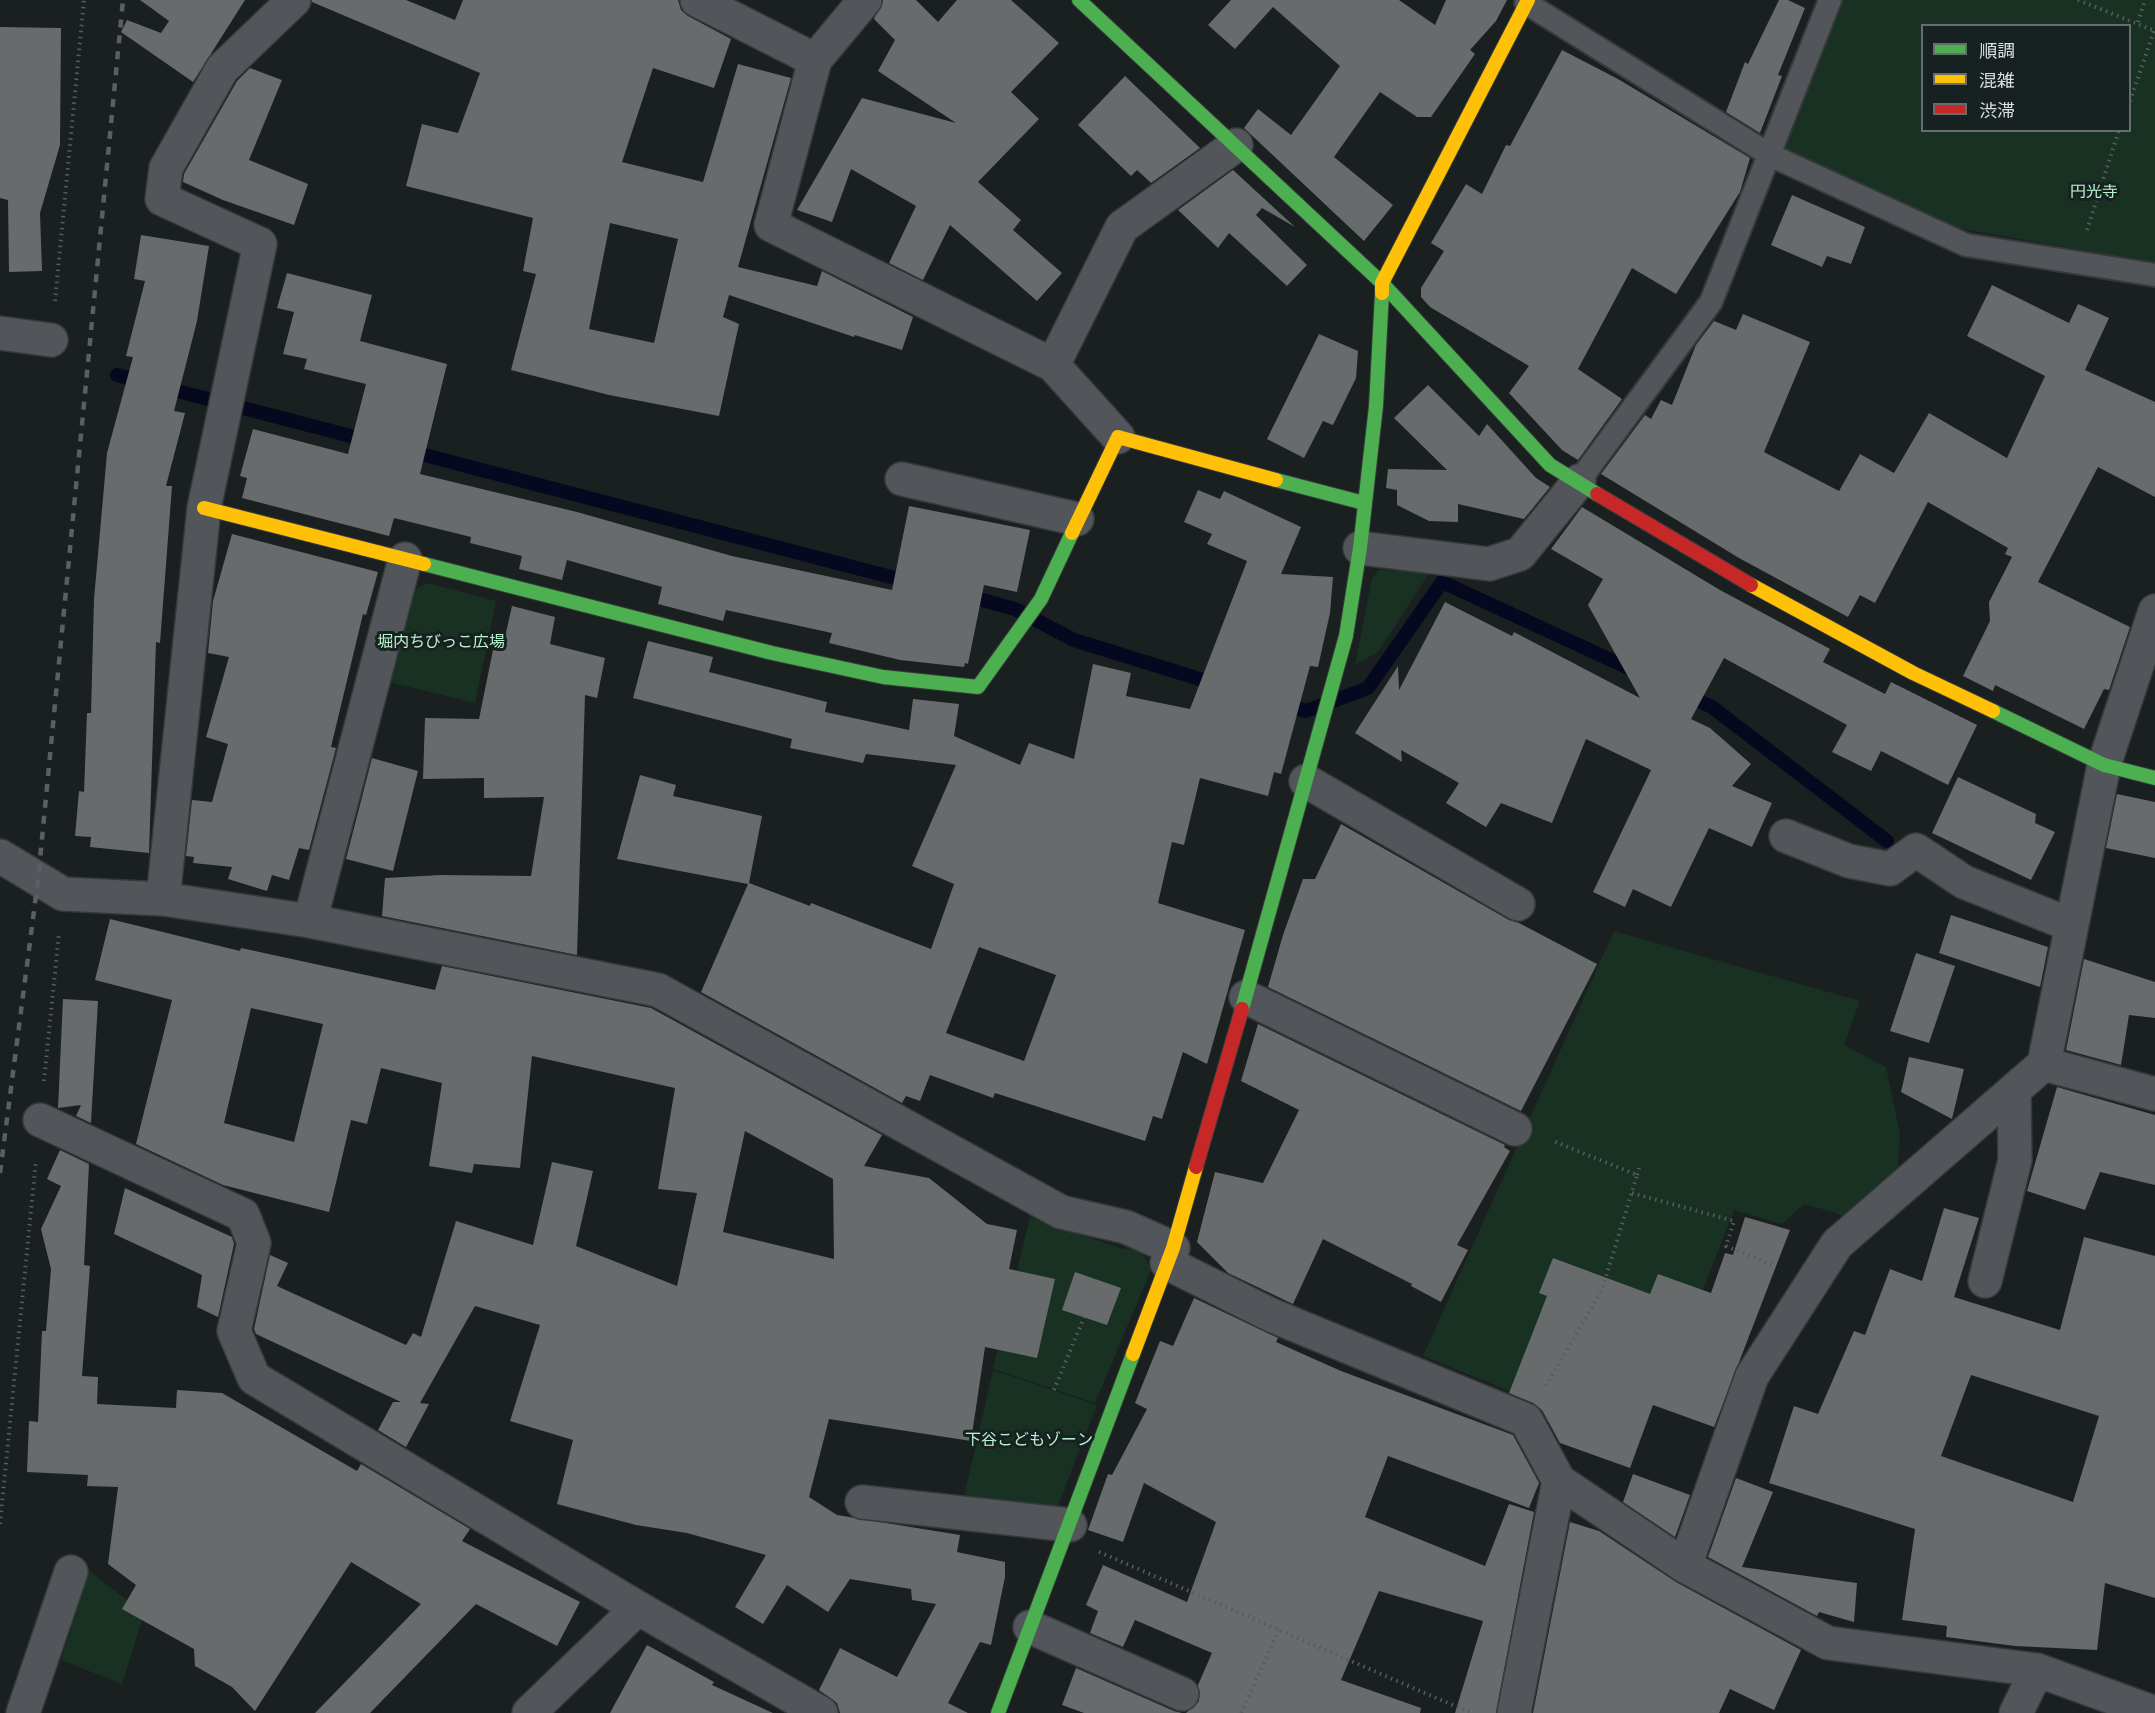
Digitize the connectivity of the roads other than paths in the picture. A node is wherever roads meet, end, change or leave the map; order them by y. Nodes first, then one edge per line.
1 (294, 0) edge
2 (697, 0) edge
3 (865, 0) edge
4 (1079, 0) edge
5 (1830, 0) edge
6 (1526, 1) edge
7 (815, 60) junction
8 (1236, 145) junction
9 (1770, 155) junction
10 (2155, 275) edge
11 (1382, 283) junction
12 (0, 333) edge
13 (51, 340) road end
14 (1053, 365) junction
15 (1118, 436) junction
16 (902, 479) dead end
17 (1579, 481) junction
18 (1364, 503) junction
19 (204, 508) junction
20 (1077, 519) junction
21 (1360, 548) junction
22 (405, 559) junction
23 (2155, 611) edge
24 (2104, 765) junction
25 (2155, 778) edge
26 (1306, 781) junction
27 (1786, 836) dead end
28 (0, 856) edge
29 (164, 899) junction
30 (1518, 904) dead end
31 (310, 921) junction
32 (2071, 925) junction
33 (1246, 997) junction
34 (2044, 1064) junction
35 (2014, 1090) junction
36 (2155, 1094) edge
37 (40, 1120) road end
38 (1515, 1129) road end
39 (1170, 1255) junction
40 (1985, 1281) dead end
41 (1559, 1481) junction
42 (862, 1502) dead end
43 (1067, 1531) junction
44 (1685, 1566) junction
45 (71, 1572) dead end
46 (638, 1608) junction
47 (1030, 1627) junction
48 (2037, 1670) junction
49 (1182, 1694) dead end
50 (23, 1713) edge
51 (529, 1713) edge
52 (821, 1713) edge
53 (998, 1713) edge
54 (1514, 1713) edge
55 (2016, 1713) edge
56 (2155, 1713) edge

1 - 19 street
2 - 7 street
3 - 7 street
4 - 8 street
5 - 9 lane
6 - 9 lane
6 - 11 street
7 - 14 street
8 - 11 street
8 - 14 street
9 - 10 lane
9 - 17 lane
11 - 17 street
11 - 18 street
12 - 13 street
14 - 15 street
15 - 18 street
15 - 20 street
16 - 20 street
17 - 21 street
17 - 24 street
18 - 21 street
19 - 22 street
19 - 29 street
20 - 22 street
21 - 26 street
22 - 31 street
23 - 24 street
24 - 25 street
24 - 32 street
26 - 30 street
26 - 33 street
27 - 32 street
28 - 29 street
29 - 31 street
31 - 39 street
32 - 34 street
33 - 38 street
33 - 39 street
34 - 35 street
34 - 36 street
35 - 40 street
35 - 44 street
37 - 46 street
39 - 41 street
39 - 43 street
41 - 44 street
41 - 54 street
42 - 43 street
43 - 47 street
44 - 48 street
45 - 50 street
46 - 51 street
46 - 52 street
47 - 49 street
47 - 53 street
48 - 55 street
48 - 56 street

